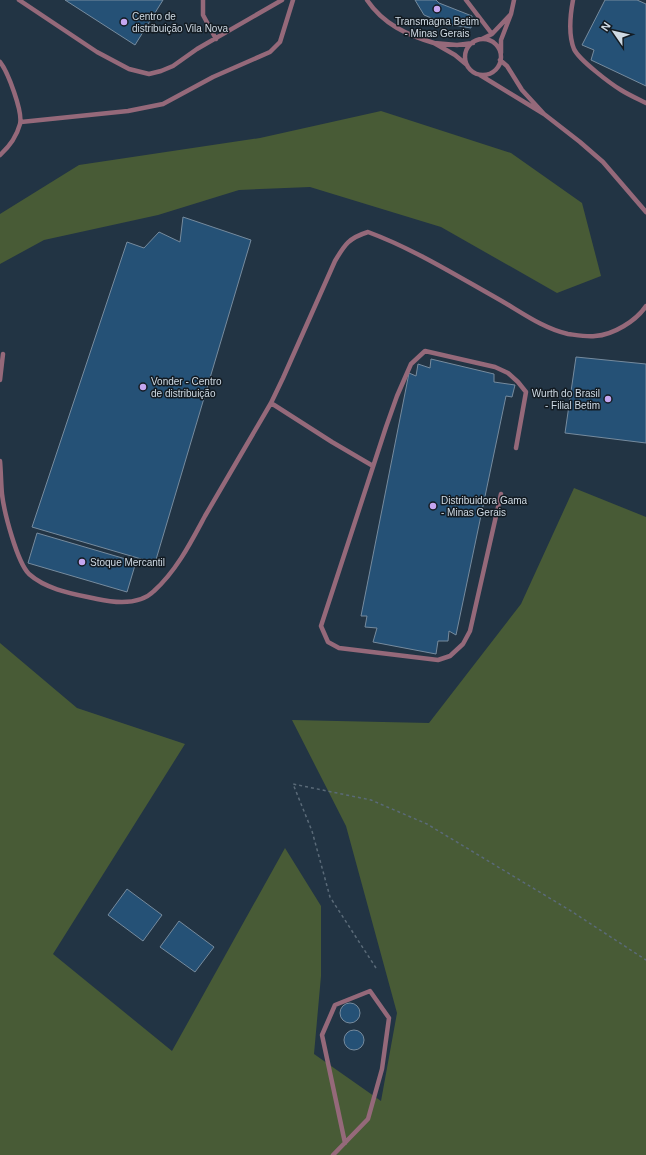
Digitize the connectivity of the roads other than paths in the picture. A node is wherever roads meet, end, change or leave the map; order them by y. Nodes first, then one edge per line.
1 (20, 0) edge
2 (203, 0) edge
3 (282, 0) edge
4 (293, 0) edge
5 (367, 0) edge
6 (466, 0) edge
7 (514, 0) edge
8 (573, 0) edge
9 (511, 14) junction
10 (492, 34) junction
11 (216, 39) junction
12 (482, 40) junction
13 (434, 43) junction
14 (473, 43) junction
15 (500, 54) junction
16 (500, 60) junction
17 (0, 62) edge
18 (467, 65) junction
19 (480, 75) junction
20 (646, 103) edge
21 (544, 114) junction
22 (21, 122) junction
23 (0, 155) edge
24 (646, 212) edge
25 (646, 302) edge
26 (646, 306) edge
27 (641, 313) junction
28 (3, 354) dead end
29 (0, 380) edge
30 (271, 403) junction
31 (516, 448) dead end
32 (0, 461) edge
33 (373, 466) junction
34 (501, 494) dead end
35 (345, 1143) junction
36 (333, 1155) edge

1 - 11 lane
2 - 11 lane
3 - 11 lane
4 - 22 lane
5 - 13 lane
6 - 10 lane
7 - 9 lane
8 - 20 lane
9 - 10 lane
9 - 15 lane
10 - 12 lane
12 - 14 lane
12 - 15 lane
13 - 14 lane
13 - 18 lane
14 - 18 lane
15 - 16 lane
16 - 19 lane
16 - 21 lane
17 - 22 lane
18 - 19 lane
19 - 21 lane
21 - 24 lane
22 - 23 lane
25 - 27 lane
26 - 27 lane
27 - 30 lane
28 - 29 lane
30 - 32 lane
30 - 33 lane
31 - 33 lane
33 - 34 lane
35 - 35 lane
35 - 36 lane

